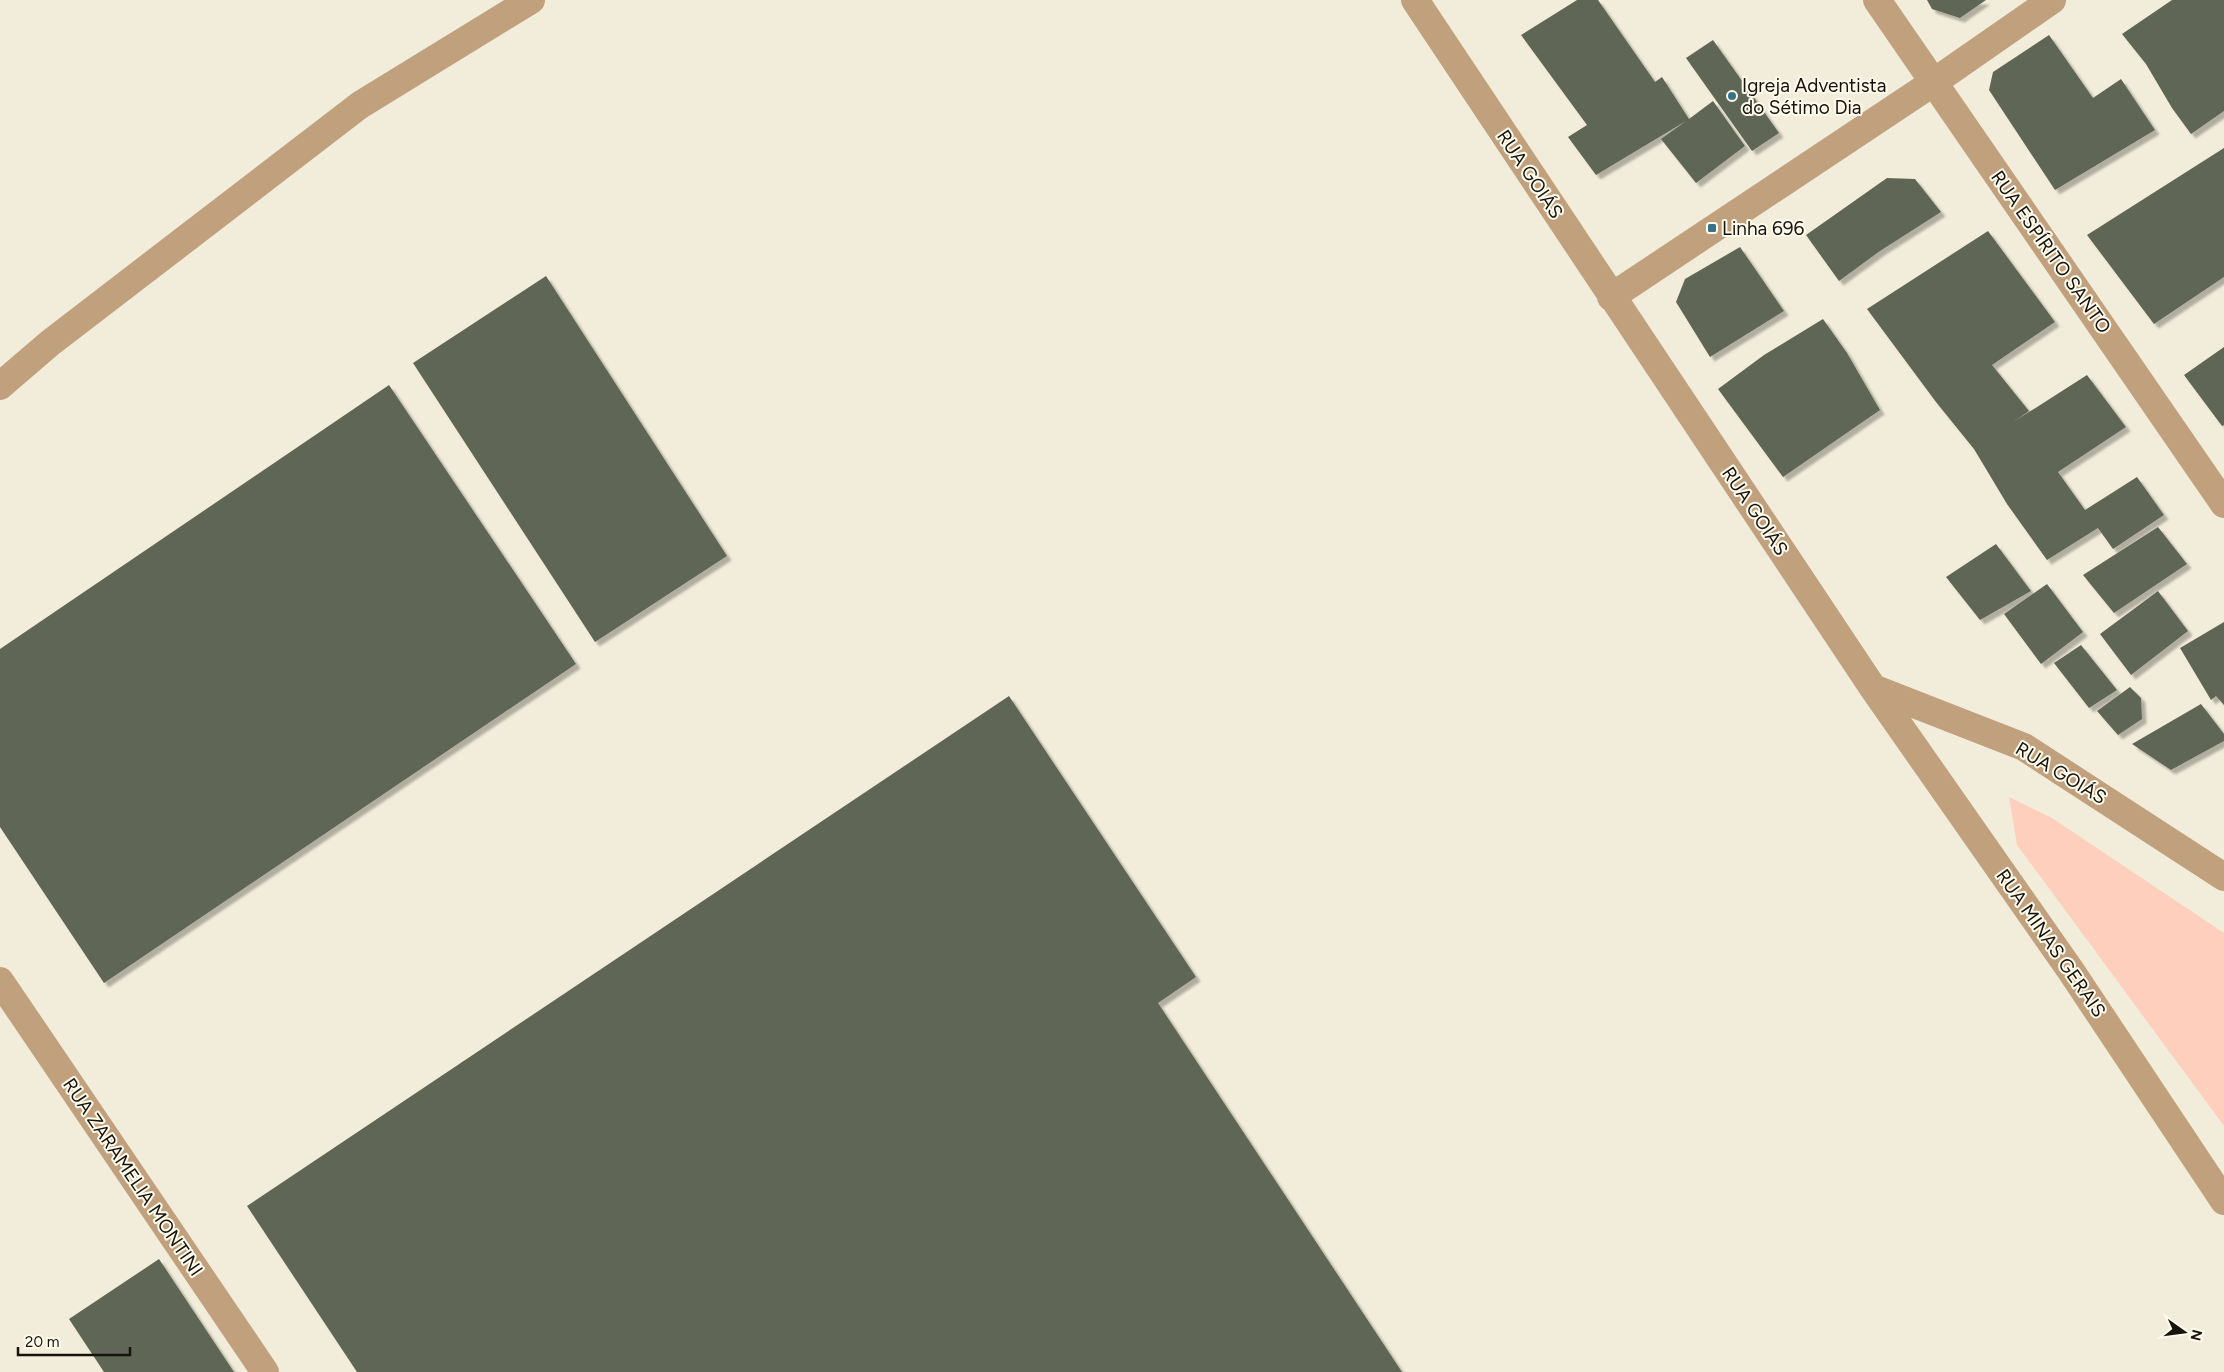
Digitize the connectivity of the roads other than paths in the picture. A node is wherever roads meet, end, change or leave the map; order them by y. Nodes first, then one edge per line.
1 (531, 0) edge
2 (1415, 0) edge
3 (1877, 0) edge
4 (2052, 0) edge
5 (1934, 82) junction
6 (1612, 297) junction
7 (0, 386) edge
8 (2224, 504) edge
9 (1873, 688) junction
10 (2224, 877) edge
11 (0, 981) edge
12 (2224, 1201) edge
13 (265, 1372) edge

1 - 7 street
2 - 6 street, RUA GOIÁS
3 - 5 street, RUA ESPÍRITO SANTO
4 - 5 street
5 - 6 street
5 - 8 street, RUA ESPÍRITO SANTO
6 - 9 street, RUA GOIÁS
9 - 10 street, RUA GOIÁS
9 - 12 street, RUA MINAS GERAIS
11 - 13 street, RUA ZARAMELIA MONTINI

